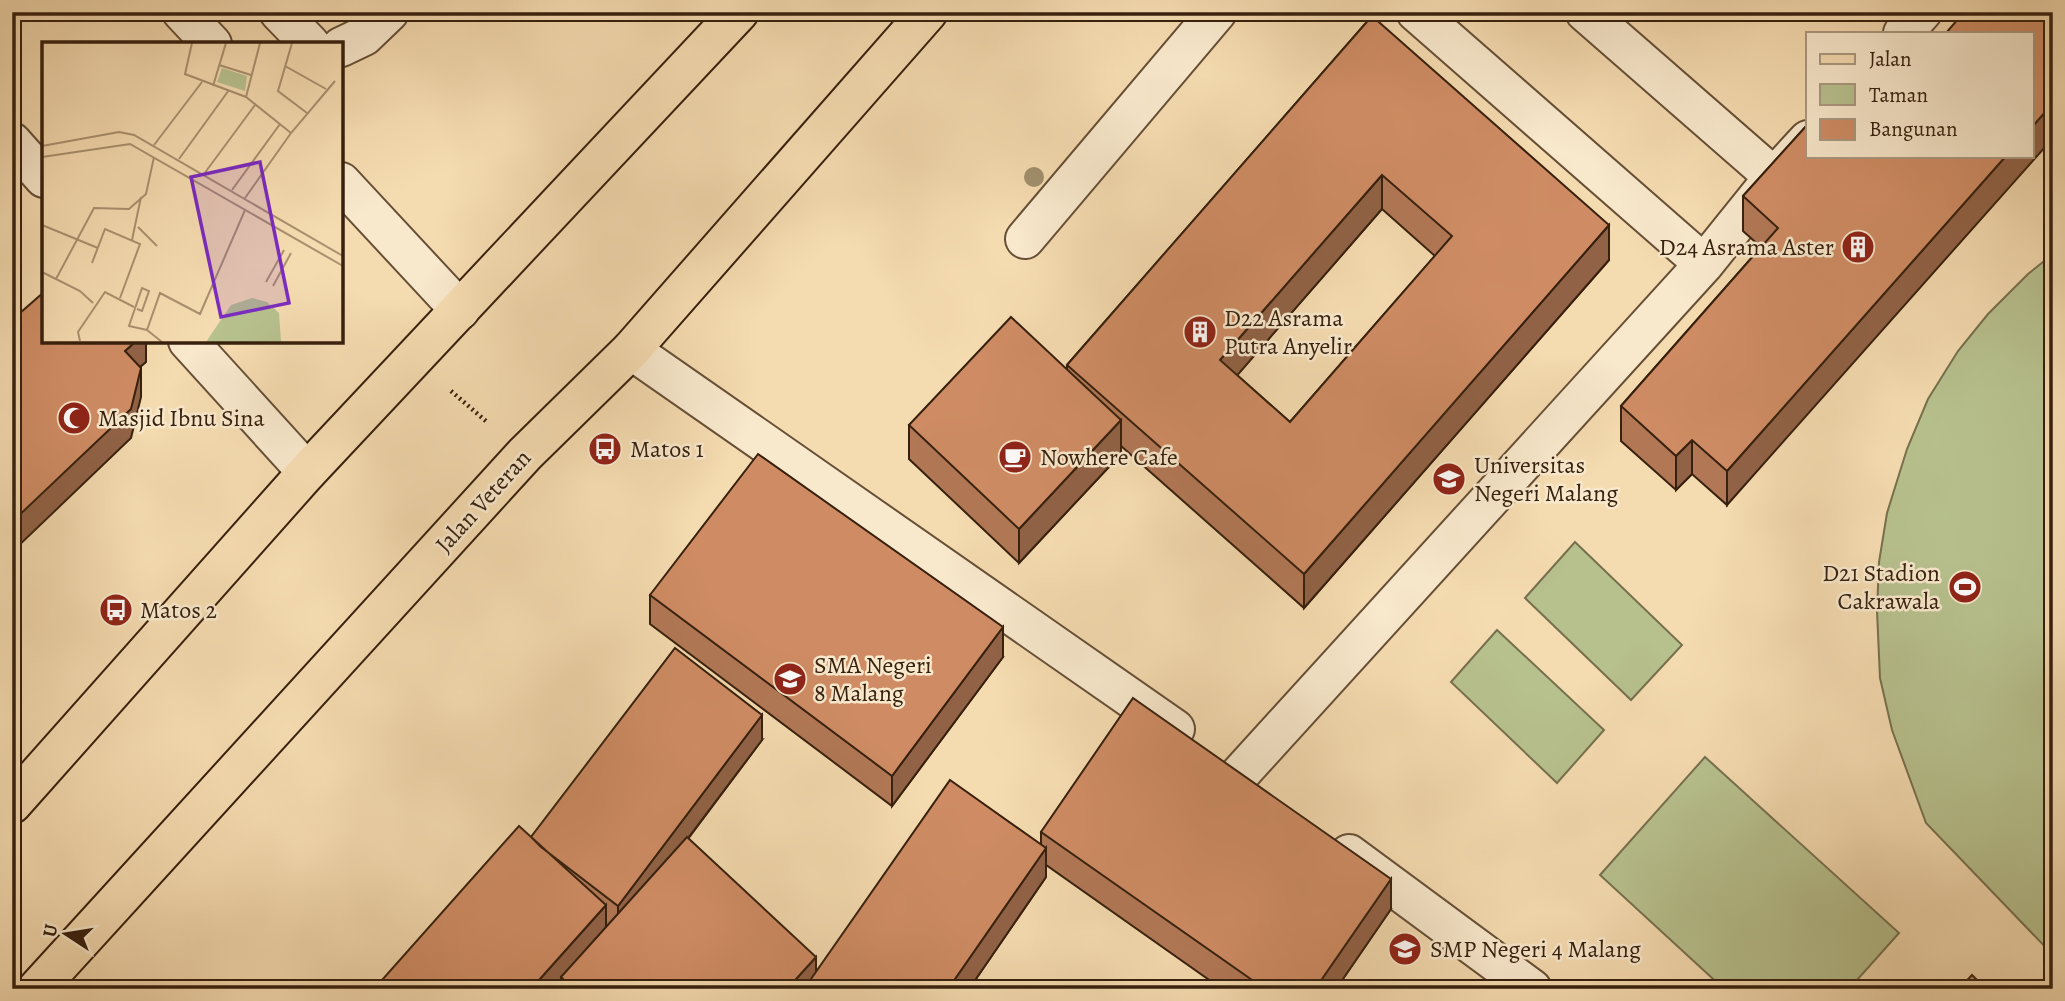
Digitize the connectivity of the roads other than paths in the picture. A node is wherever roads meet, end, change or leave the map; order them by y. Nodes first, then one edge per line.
1 (182, 12) edge
2 (279, 12) edge
3 (390, 12) edge
4 (739, 12) edge
5 (928, 12) edge
6 (1217, 12) edge
7 (1416, 12) edge
8 (1585, 12) edge
9 (1922, 12) edge
10 (1904, 32) edge
11 (210, 42) edge
12 (308, 42) edge
13 (343, 46) edge
14 (1806, 141) edge
15 (12, 142) edge
16 (42, 176) edge
17 (1774, 177) junction
18 (343, 184) edge
19 (1025, 239) dead end
20 (1704, 264) junction
21 (460, 310) junction
22 (190, 343) edge
23 (631, 350) junction
24 (307, 471) junction
25 (1240, 774) junction
26 (1273, 798) edge
27 (12, 804) edge
28 (1326, 837) edge
29 (37, 989) edge
30 (1532, 989) edge

1 - 11 street
2 - 12 street
3 - 13 street
4 - 21 main road
5 - 23 main road, Jalan Veteran
6 - 19 street
7 - 20 street
8 - 17 street
9 - 10 street
14 - 17 street
15 - 16 street
17 - 20 street
18 - 21 street
20 - 25 street
21 - 24 main road
22 - 24 street
23 - 25 street
23 - 29 main road, Jalan Veteran
24 - 27 main road
25 - 26 street
28 - 30 street

